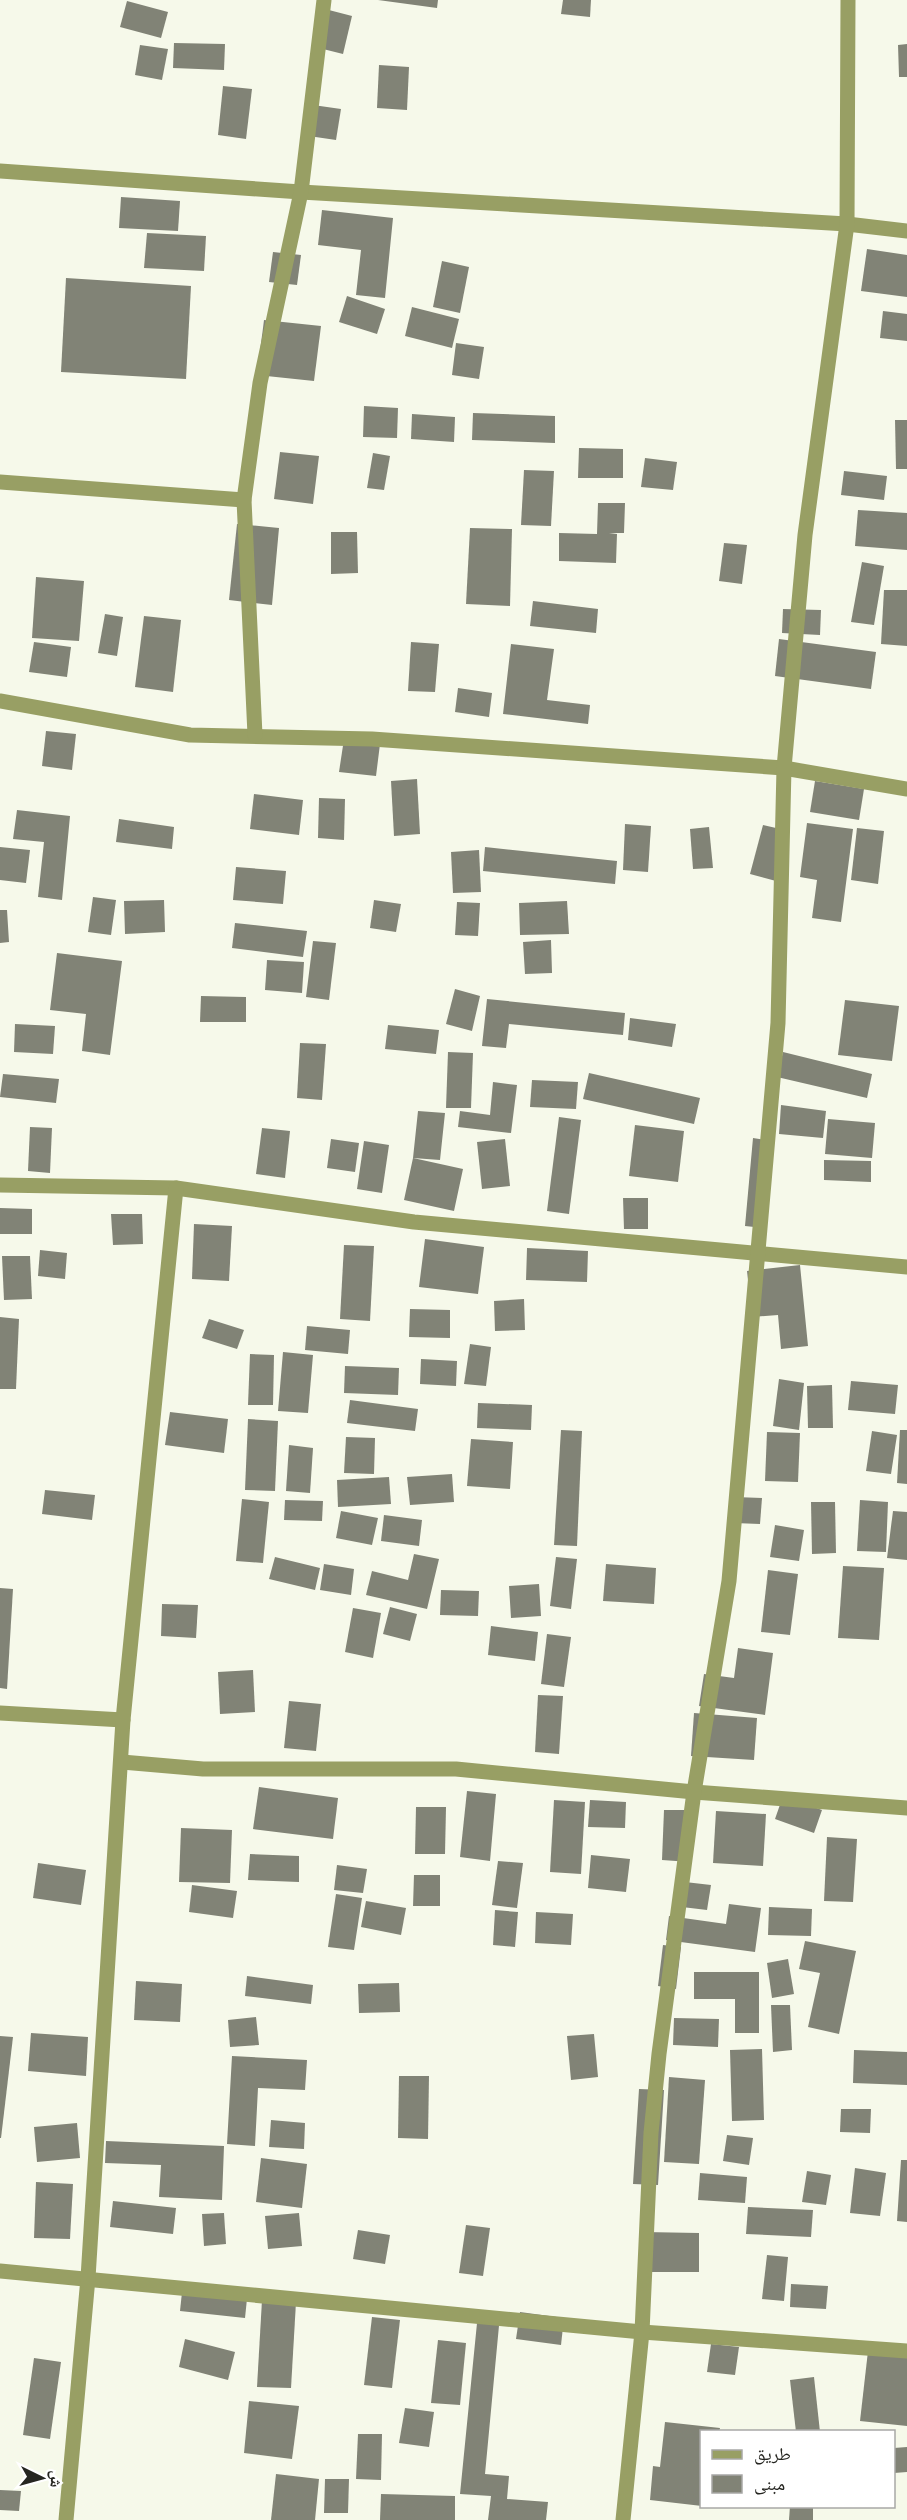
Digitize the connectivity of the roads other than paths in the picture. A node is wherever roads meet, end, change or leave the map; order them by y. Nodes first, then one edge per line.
1 (324, 0) edge
2 (848, 0) edge
3 (0, 171) edge
4 (301, 192) junction
5 (847, 224) junction
6 (907, 231) edge
7 (0, 482) edge
8 (244, 500) junction
9 (0, 701) edge
10 (255, 735) junction
11 (784, 768) junction
12 (907, 789) edge
13 (0, 1185) edge
14 (176, 1188) junction
15 (758, 1254) junction
16 (907, 1267) edge
17 (0, 1713) edge
18 (123, 1720) junction
19 (122, 1762) junction
20 (693, 1792) junction
21 (907, 1808) edge
22 (0, 2271) edge
23 (88, 2278) junction
24 (642, 2332) junction
25 (907, 2350) edge
26 (66, 2520) edge
27 (623, 2520) edge

1 - 4 street
2 - 5 street
3 - 4 street
4 - 5 street
4 - 8 street
5 - 6 street
5 - 11 street
7 - 8 street
8 - 10 street
9 - 10 street
10 - 11 street
11 - 12 street
11 - 15 street
13 - 14 street
14 - 15 street
14 - 18 street
15 - 16 street
15 - 20 street
17 - 18 street
18 - 19 street
19 - 20 street
19 - 23 street
20 - 21 street
20 - 24 street
22 - 23 street
23 - 24 street
23 - 26 street
24 - 25 street
24 - 27 street

